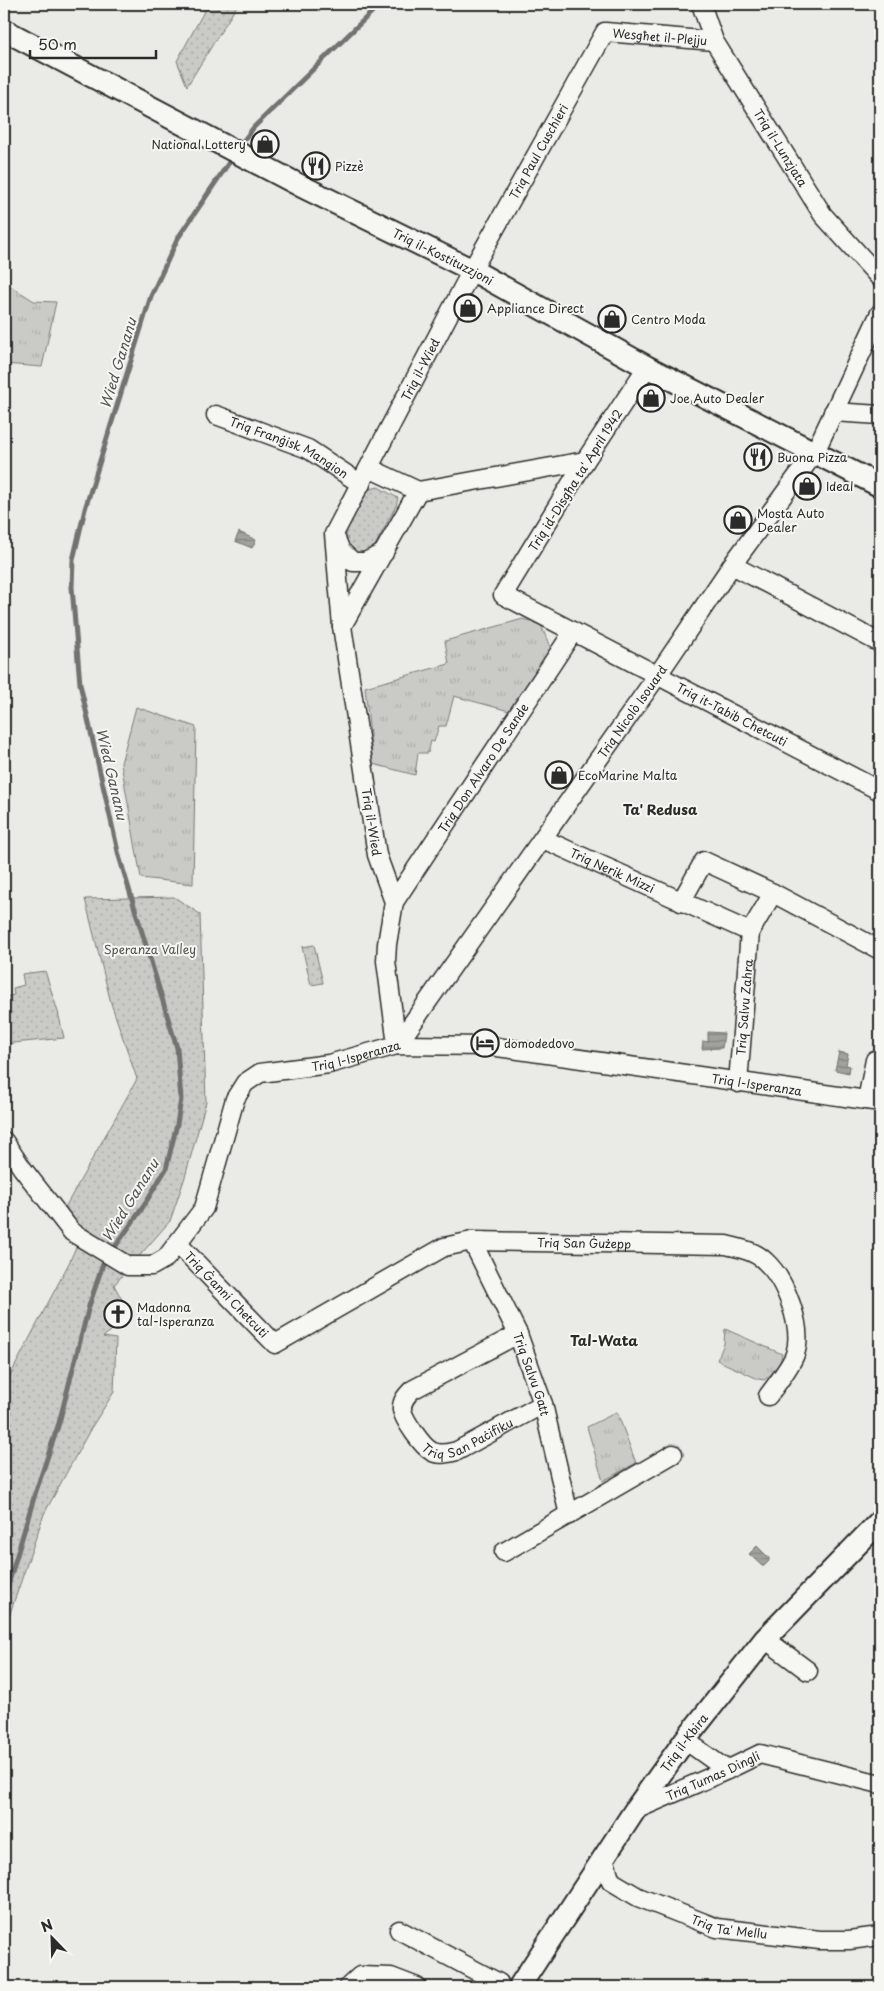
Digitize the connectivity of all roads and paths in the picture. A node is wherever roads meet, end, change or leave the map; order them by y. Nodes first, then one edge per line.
1 (701, 4) edge
2 (4, 30) edge
3 (606, 32) joint
4 (714, 41) junction
5 (472, 270) junction
6 (880, 278) edge
7 (880, 313) edge
8 (647, 367) junction
9 (833, 412) junction
10 (216, 414) dead end
11 (880, 415) edge
12 (815, 452) junction
13 (585, 462) junction
14 (369, 468) junction
15 (361, 484) junction
16 (880, 486) edge
17 (418, 491) junction
18 (334, 534) junction
19 (384, 553) junction
20 (732, 565) junction
21 (503, 594) joint
22 (342, 626) junction
23 (573, 632) junction
24 (880, 643) edge
25 (657, 676) junction
26 (880, 791) edge
27 (543, 839) junction
28 (772, 893) junction
29 (394, 902) junction
30 (681, 902) junction
31 (750, 932) junction
32 (880, 950) edge
33 (397, 1045) junction
34 (874, 1060) dead end
35 (738, 1083) junction
36 (874, 1101) edge
37 (4, 1141) edge
38 (472, 1241) junction
39 (178, 1244) junction
40 (518, 1334) junction
41 (275, 1344) joint
42 (768, 1396) dead end
43 (543, 1404) junction
44 (673, 1454) dead end
45 (569, 1514) junction
46 (880, 1521) edge
47 (504, 1552) dead end
48 (765, 1639) junction
49 (808, 1671) dead end
50 (686, 1740) junction
51 (727, 1770) junction
52 (880, 1784) edge
53 (635, 1810) junction
54 (604, 1858) junction
55 (399, 1930) dead end
56 (880, 1936) edge
57 (506, 1986) edge
58 (348, 1987) edge
59 (416, 1987) edge
60 (480, 1987) edge

1 - 4 street, Triq il-Lunzjata
2 - 5 main road, Triq il-Kostituzzjoni
3 - 4 street, Wesgħet il-Plejju
3 - 5 street, Triq Paul Cuschieri
4 - 6 street, Triq il-Lunzjata
5 - 8 main road, Triq il-Kostituzzjoni
5 - 14 street, Triq il-Wied
7 - 9 street, Triq Nicolò Isouard
8 - 12 main road, Triq il-Kostituzzjoni
8 - 13 street, Triq id-Disgħa ta' April 1942
9 - 11 street
9 - 12 street, Triq Nicolò Isouard
10 - 15 street, Triq Franġisk Mangion
12 - 16 main road, Triq il-Kostituzzjoni
12 - 20 street, Triq Nicolò Isouard
13 - 17 street
13 - 21 street, Triq id-Disgħa ta' April 1942
14 - 15 street, Triq il-Wied
14 - 17 street
15 - 18 street, Triq il-Wied
17 - 19 street
18 - 19 street
18 - 22 street, Triq il-Wied
19 - 22 street
20 - 24 street
20 - 25 street, Triq Nicolò Isouard
21 - 23 street, Triq it-Tabib Chetcuti
22 - 29 street, Triq il-Wied
23 - 25 street, Triq it-Tabib Chetcuti
23 - 29 street, Triq Don Alvaro De Sande
25 - 26 street, Triq it-Tabib Chetcuti
25 - 27 street, Triq Nicolò Isouard
27 - 30 street, Triq Nerik Mizzi
27 - 33 street, Triq Nicolò Isouard
28 - 30 street
28 - 31 street
28 - 32 street
29 - 33 street
30 - 31 street, Triq Nerik Mizzi
31 - 35 street, Triq Salvu Zahra
33 - 35 street, Triq l-Isperanza
33 - 39 street, Triq l-Isperanza
34 - 36 street
35 - 36 street, Triq l-Isperanza
37 - 39 street, Triq l-Isperanza
38 - 40 street, Triq Salvu Gatt
38 - 41 street, Triq San Ġużepp
38 - 42 street, Triq San Ġużepp
39 - 41 street, Triq Ġanni Chetcuti
40 - 43 street, Triq Salvu Gatt
40 - 43 street, Triq San Paċifiku
43 - 45 street, Triq Salvu Gatt
44 - 45 street
45 - 47 street
46 - 48 main road, Triq il-Kbira
48 - 49 street
48 - 50 main road, Triq il-Kbira
50 - 51 street
50 - 53 main road, Triq il-Kbira
51 - 52 street, Triq Tumas Dingli
51 - 53 street, Triq Tumas Dingli
53 - 54 main road, Triq il-Kbira
54 - 56 street, Triq Ta' Mellu
54 - 57 main road, Triq il-Kbira
55 - 57 street
57 - 60 street
58 - 59 street

